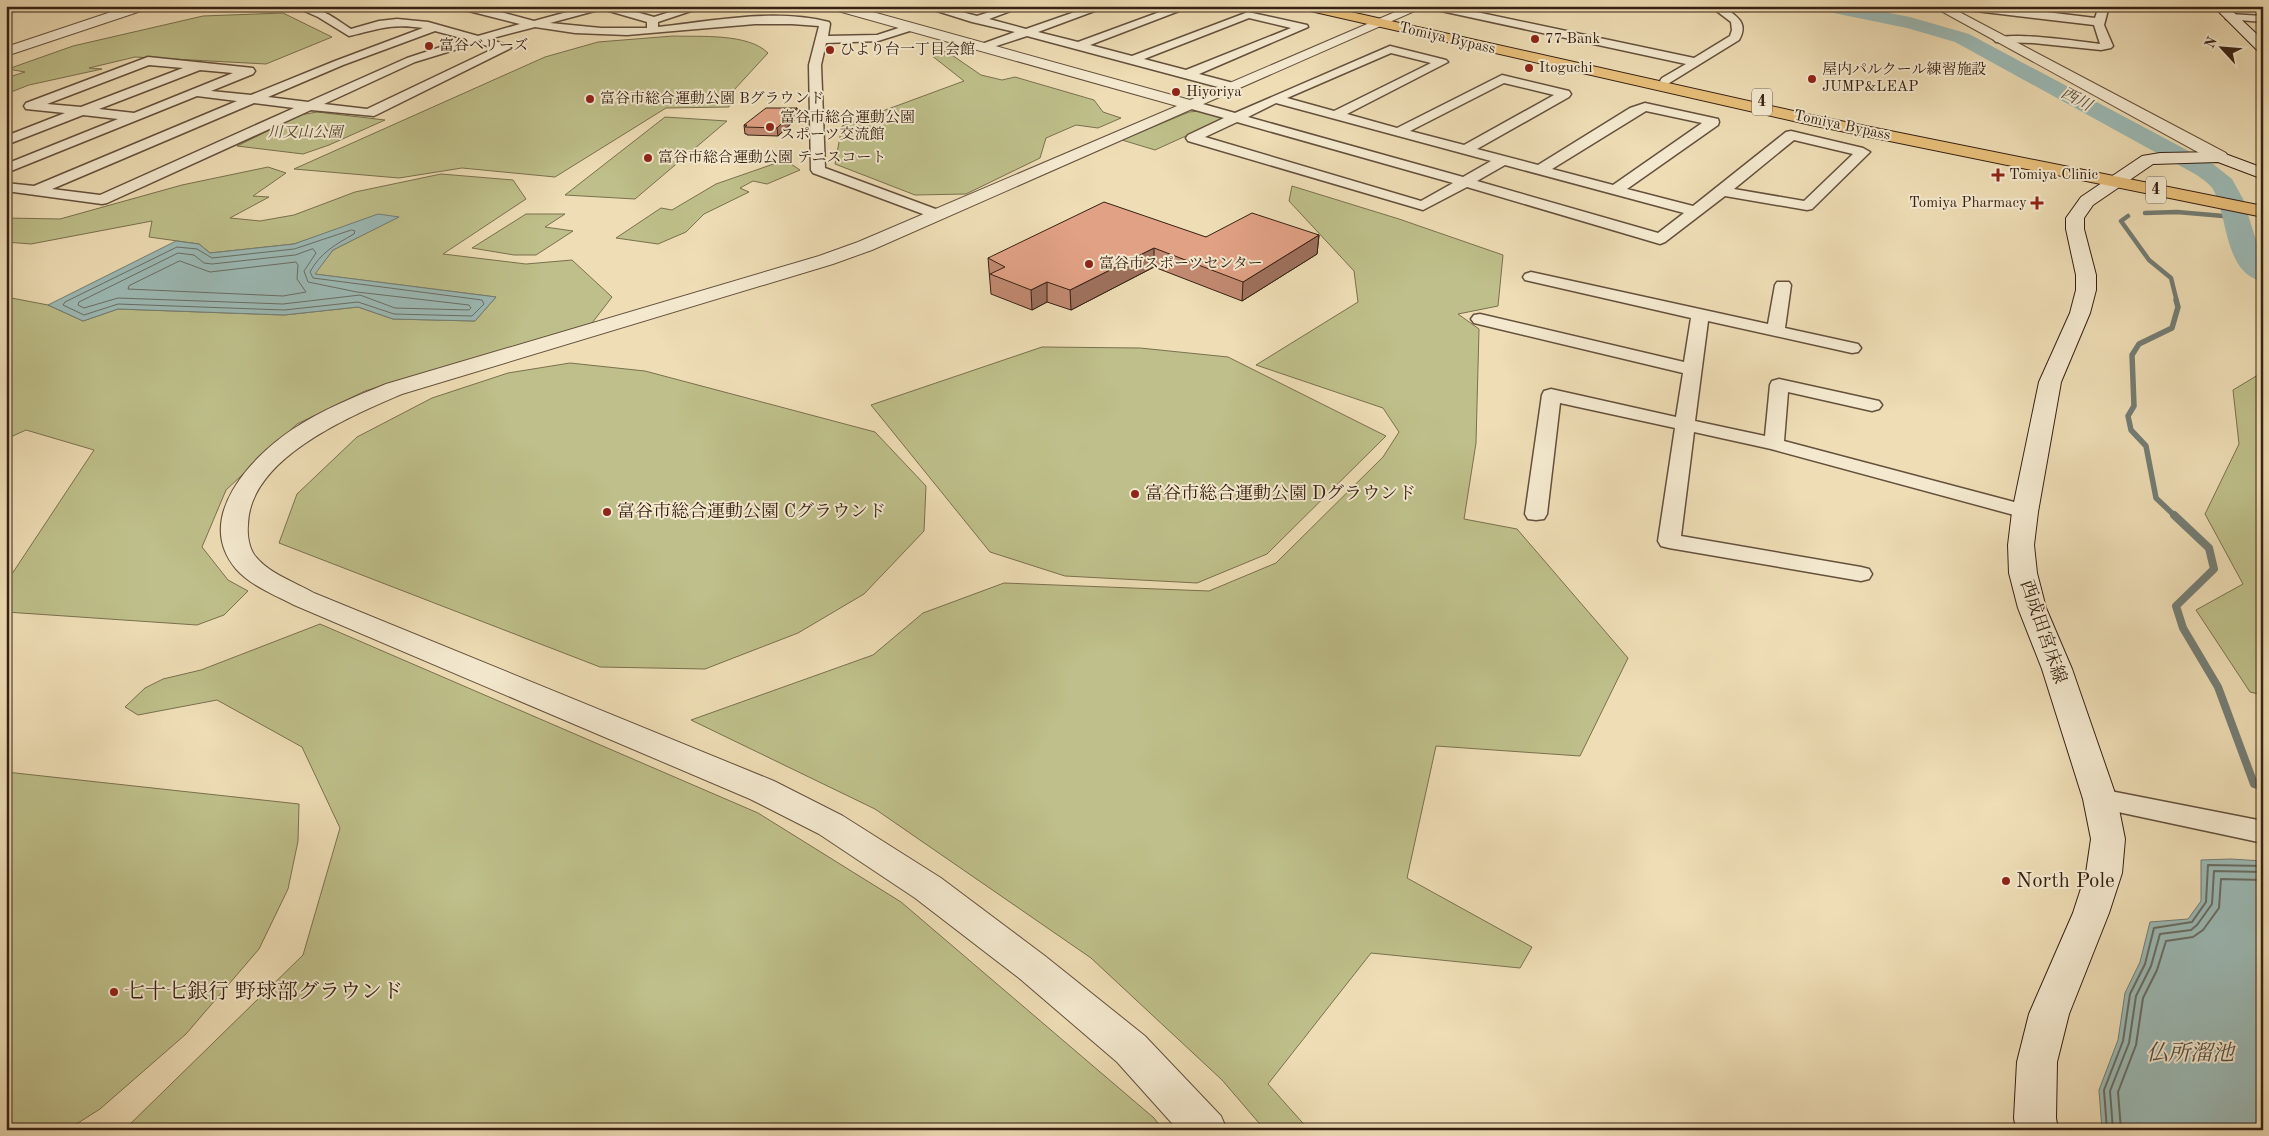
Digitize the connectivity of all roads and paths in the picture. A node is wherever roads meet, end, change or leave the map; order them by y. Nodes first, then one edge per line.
1 (142, 6) edge
2 (316, 6) edge
3 (454, 6) edge
4 (602, 6) edge
5 (701, 6) edge
6 (1019, 6) edge
7 (1103, 6) edge
8 (1187, 6) edge
9 (1306, 6) edge
10 (1332, 6) edge
11 (1420, 6) edge
12 (1432, 6) edge
13 (1809, 6) edge
14 (1938, 6) edge
15 (1959, 6) edge
16 (2104, 6) edge
17 (2219, 6) edge
18 (300, 7) edge
19 (845, 7) edge
20 (931, 7) edge
21 (1717, 7) edge
22 (2014, 8) edge
23 (2230, 17) junction
24 (2263, 19) edge
25 (976, 20) junction
26 (1386, 22) junction
27 (2100, 22) junction
28 (533, 23) junction
29 (653, 25) junction
30 (912, 27) junction
31 (436, 28) junction
32 (1027, 32) junction
33 (2256, 35) edge
34 (476, 39) junction
35 (820, 40) junction
36 (2000, 40) junction
37 (1078, 46) junction
38 (983, 47) junction
39 (2263, 48) edge
40 (6, 52) edge
41 (1132, 60) junction
42 (1695, 62) junction
43 (200, 66) junction
44 (1187, 74) junction
45 (1666, 81) junction
46 (1233, 87) junction
47 (194, 93) junction
48 (252, 99) junction
49 (1275, 99) junction
50 (1192, 105) junction
51 (310, 107) junction
52 (83, 111) junction
53 (1335, 115) junction
54 (135, 117) junction
55 (1236, 118) junction
56 (1398, 132) junction
57 (6, 141) edge
58 (1465, 150) junction
59 (2213, 157) junction
60 (1503, 160) junction
61 (6, 169) edge
62 (1540, 170) junction
63 (2263, 174) edge
64 (2118, 179) junction
65 (1466, 182) junction
66 (6, 187) edge
67 (1615, 190) junction
68 (35, 191) junction
69 (1722, 191) junction
70 (2256, 206) edge
71 (1694, 211) junction
72 (936, 214) junction
73 (1531, 277) dead end
74 (1783, 285) dead end
75 (1700, 314) junction
76 (1480, 319) dead end
77 (1776, 331) junction
78 (1852, 348) dead end
79 (1693, 370) junction
80 (1872, 405) dead end
81 (1686, 425) junction
82 (1774, 444) junction
83 (2025, 512) junction
84 (1536, 514) dead end
85 (1861, 574) dead end
86 (2100, 799) junction
87 (2263, 832) edge
88 (1206, 1130) edge
89 (2037, 1130) edge

1 - 40 street
2 - 18 street
3 - 28 street
4 - 28 street
4 - 29 street
5 - 29 street
6 - 25 street
7 - 32 street
8 - 37 street
9 - 26 highway, Tomiya Bypass / 4
10 - 26 highway, Tomiya Bypass / 4
11 - 26 street
12 - 42 street
13 - 21 street
14 - 36 street
15 - 22 street
16 - 27 street
17 - 23 street
18 - 31 street
19 - 30 street
20 - 25 street
21 - 42 street
22 - 27 street
23 - 24 street
23 - 33 street
25 - 32 street
26 - 45 highway, Tomiya Bypass / 4
26 - 46 street
26 - 64 highway, Tomiya Bypass / 4
27 - 36 street
28 - 29 street
28 - 34 street
29 - 35 street
30 - 35 street
30 - 38 street
31 - 34 street
31 - 48 street
32 - 37 street
32 - 38 street
33 - 39 street
34 - 51 street
34 - 51 street
35 - 72 street
36 - 59 street
37 - 41 street
38 - 50 street
41 - 44 street
41 - 44 street
42 - 45 street
43 - 47 street
43 - 52 street
43 - 52 street
44 - 46 street
45 - 64 highway, Tomiya Bypass / 4
46 - 50 street
47 - 48 street
47 - 54 street
48 - 51 street
48 - 68 street
49 - 53 street
49 - 53 street
49 - 55 street
50 - 55 street
50 - 72 street
51 - 68 street
52 - 54 street
52 - 57 street
53 - 56 street
54 - 61 street
55 - 65 street
55 - 65 street
56 - 58 street
56 - 58 street
58 - 60 street
59 - 63 street, 西成田宮床線
59 - 64 street, 西成田宮床線
60 - 62 street
60 - 65 street
62 - 67 street
62 - 67 street
64 - 70 highway, Tomiya Bypass / 4
64 - 83 street, 西成田宮床線
65 - 71 street
66 - 68 street
67 - 71 street
69 - 69 street
69 - 71 street
72 - 88 street
73 - 75 street
74 - 77 street
75 - 77 street
75 - 79 street
76 - 79 street
77 - 78 street
79 - 81 street
80 - 82 street
81 - 82 street
81 - 84 street
81 - 85 street
82 - 83 street
83 - 86 street, 西成田宮床線
86 - 87 street
86 - 89 street, 西成田宮床線

